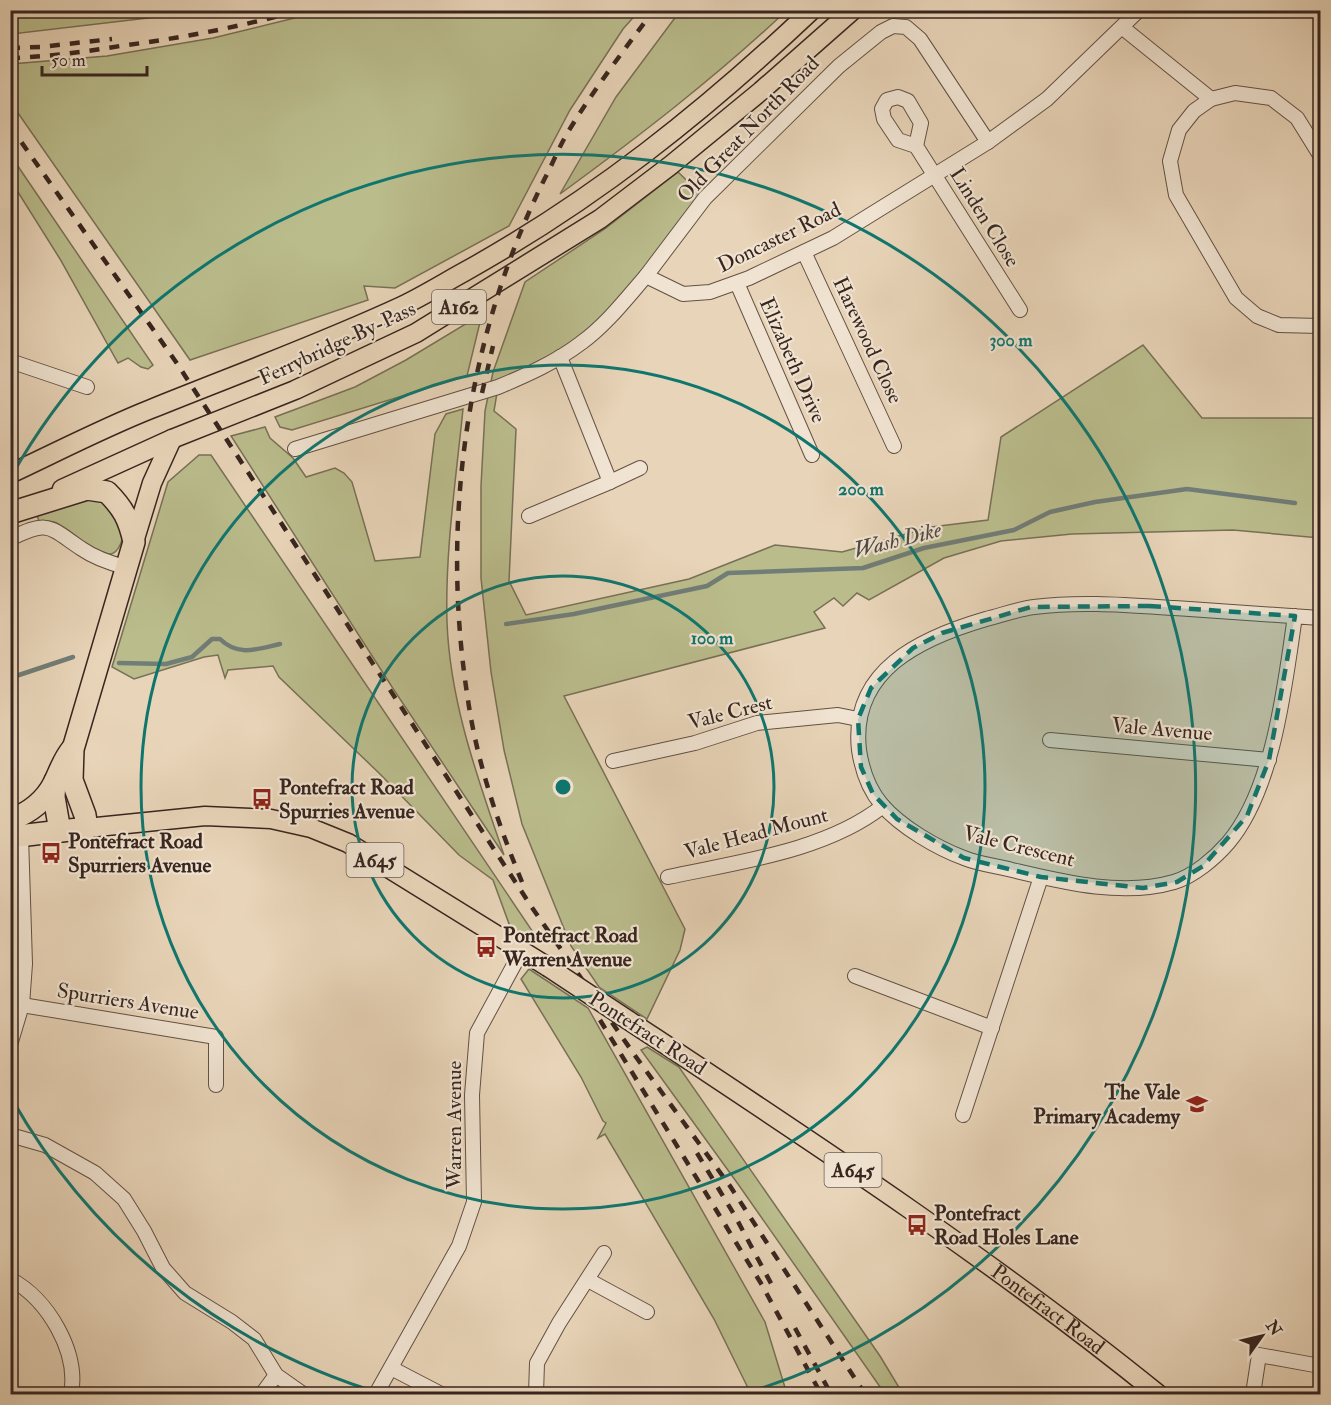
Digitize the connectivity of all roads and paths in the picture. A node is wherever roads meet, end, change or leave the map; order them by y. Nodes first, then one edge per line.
1 (812, 10) edge
2 (853, 10) edge
3 (1139, 10) edge
4 (1123, 28) junction
5 (1211, 99) junction
6 (988, 142) junction
7 (916, 146) dead end
8 (1320, 155) edge
9 (934, 176) junction
10 (804, 252) junction
11 (646, 276) junction
12 (736, 283) junction
13 (1020, 310) dead end
14 (1316, 323) edge
15 (560, 357) junction
16 (10, 361) edge
17 (87, 387) dead end
18 (172, 439) junction
19 (894, 446) dead end
20 (295, 449) dead end
21 (812, 455) dead end
22 (640, 468) dead end
23 (10, 474) edge
24 (610, 482) junction
25 (10, 513) edge
26 (529, 516) dead end
27 (10, 539) edge
28 (134, 542) junction
29 (125, 567) junction
30 (1296, 616) junction
31 (1320, 618) edge
32 (858, 719) junction
33 (1050, 740) dead end
34 (73, 749) junction
35 (1269, 760) junction
36 (613, 761) dead end
37 (55, 782) junction
38 (883, 806) junction
39 (87, 828) junction
40 (14, 831) edge
41 (60, 831) junction
42 (668, 877) dead end
43 (1041, 877) junction
44 (521, 951) junction
45 (855, 976) dead end
46 (22, 1005) junction
47 (992, 1028) junction
48 (10, 1045) edge
49 (216, 1085) dead end
50 (963, 1114) dead end
51 (10, 1135) edge
52 (604, 1253) dead end
53 (10, 1279) edge
54 (588, 1280) junction
55 (647, 1312) dead end
56 (1320, 1366) edge
57 (391, 1368) junction
58 (276, 1375) junction
59 (71, 1395) edge
60 (262, 1395) edge
61 (303, 1395) edge
62 (376, 1395) edge
63 (441, 1395) edge
64 (536, 1395) edge
65 (1158, 1395) edge
66 (1253, 1395) edge

1 - 23 main road, Ferrybridge By-Pass / A162
2 - 18 main road, Ferrybridge By-Pass / A162
3 - 4 street, Doncaster Road
4 - 5 street
4 - 6 street, Doncaster Road
5 - 8 street
5 - 14 street
6 - 9 street, Doncaster Road
6 - 11 street, Old Great North Road
7 - 9 street, Linden Close
9 - 10 street, Doncaster Road
9 - 13 street, Linden Close
10 - 12 street, Doncaster Road
10 - 19 street, Harewood Close
11 - 12 street, Doncaster Road
11 - 15 street
12 - 21 street, Elizabeth Drive
15 - 20 street
15 - 24 street
16 - 17 street
18 - 25 main road, Ferrybridge By-Pass / A162
18 - 28 main road
22 - 24 street
24 - 26 street
25 - 28 highway
27 - 29 street
28 - 29 highway
29 - 34 highway
30 - 31 street, Vale Crescent
30 - 32 street, Vale Crescent
30 - 35 street, Vale Crescent
32 - 36 street, Vale Crest
32 - 38 street, Vale Crescent
33 - 35 street, Vale Avenue
34 - 37 highway
34 - 39 highway
35 - 43 street, Vale Crescent
37 - 40 highway
37 - 41 highway
38 - 42 street, Vale Head Mount
38 - 43 street, Vale Crescent
39 - 41 highway, Pontefract Road / A645
39 - 44 main road, Pontefract Road / A645
40 - 41 highway, Pontefract Road / A645
40 - 46 street
43 - 47 street
44 - 57 street, Warren Avenue
44 - 65 main road, Pontefract Road / A645, bridge
45 - 47 street
46 - 48 street
46 - 49 street, Spurriers Avenue
47 - 50 street
51 - 58 street
52 - 54 street
53 - 59 street
54 - 55 street
54 - 64 street
56 - 66 street
57 - 62 street, Warren Avenue
57 - 63 street
58 - 60 street
58 - 61 street

